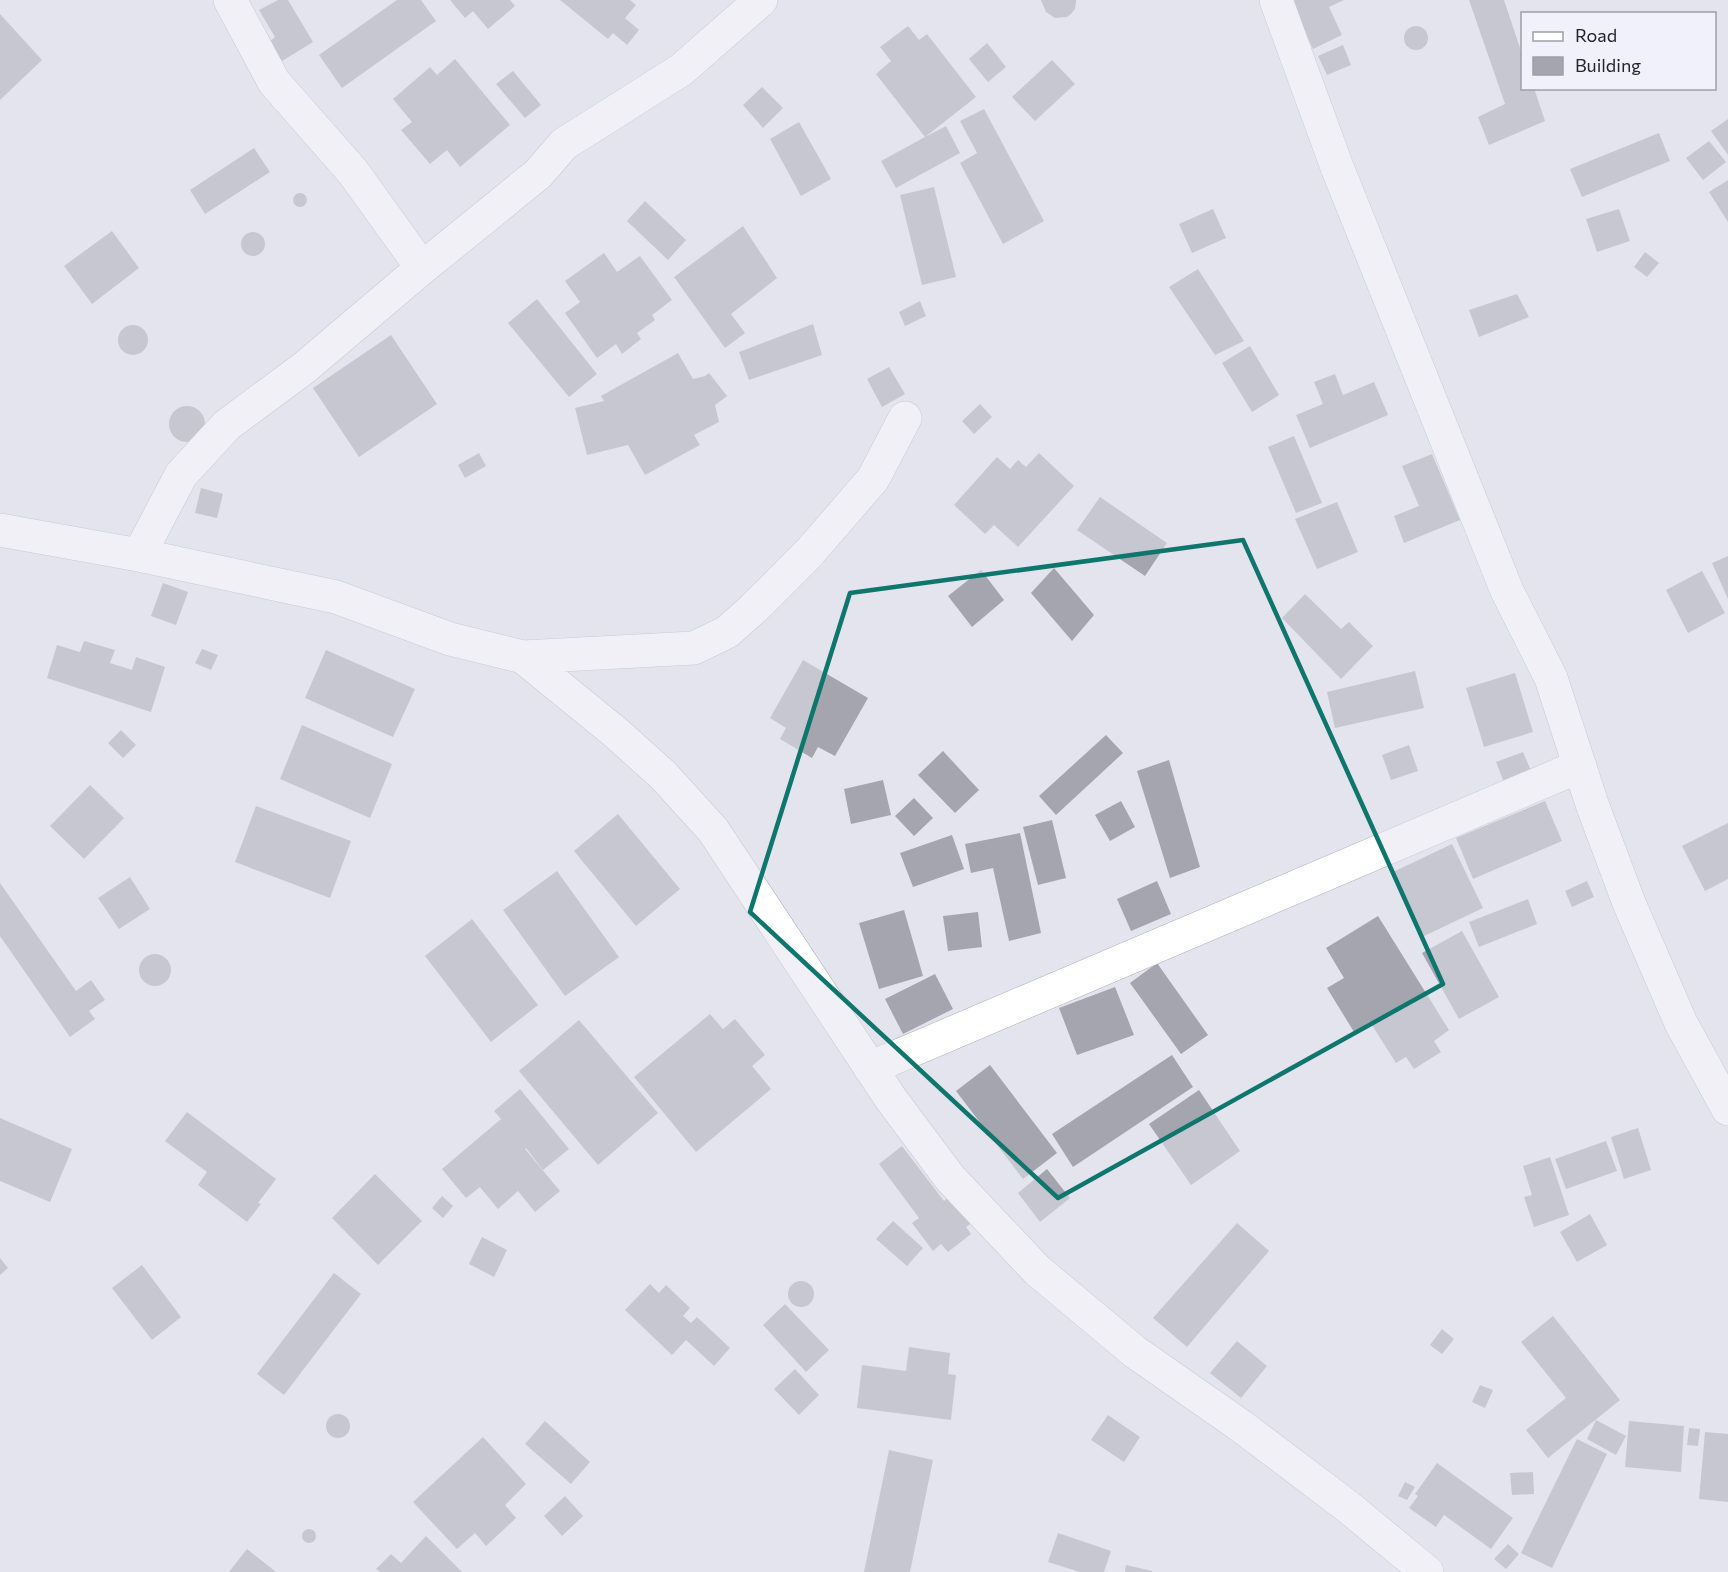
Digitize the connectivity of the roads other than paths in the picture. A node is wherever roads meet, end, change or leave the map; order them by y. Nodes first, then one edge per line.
1 (230, 0) edge
2 (761, 0) edge
3 (1276, 0) edge
4 (422, 268) junction
5 (905, 418) dead end
6 (0, 530) edge
7 (139, 555) junction
8 (523, 657) junction
9 (1580, 766) junction
10 (870, 1068) junction
11 (1728, 1109) edge
12 (1427, 1572) edge

1 - 4 street
2 - 4 street
3 - 9 street
4 - 7 street
5 - 8 street
6 - 7 street
7 - 8 street
8 - 10 street
9 - 10 street
9 - 11 street
10 - 12 street

